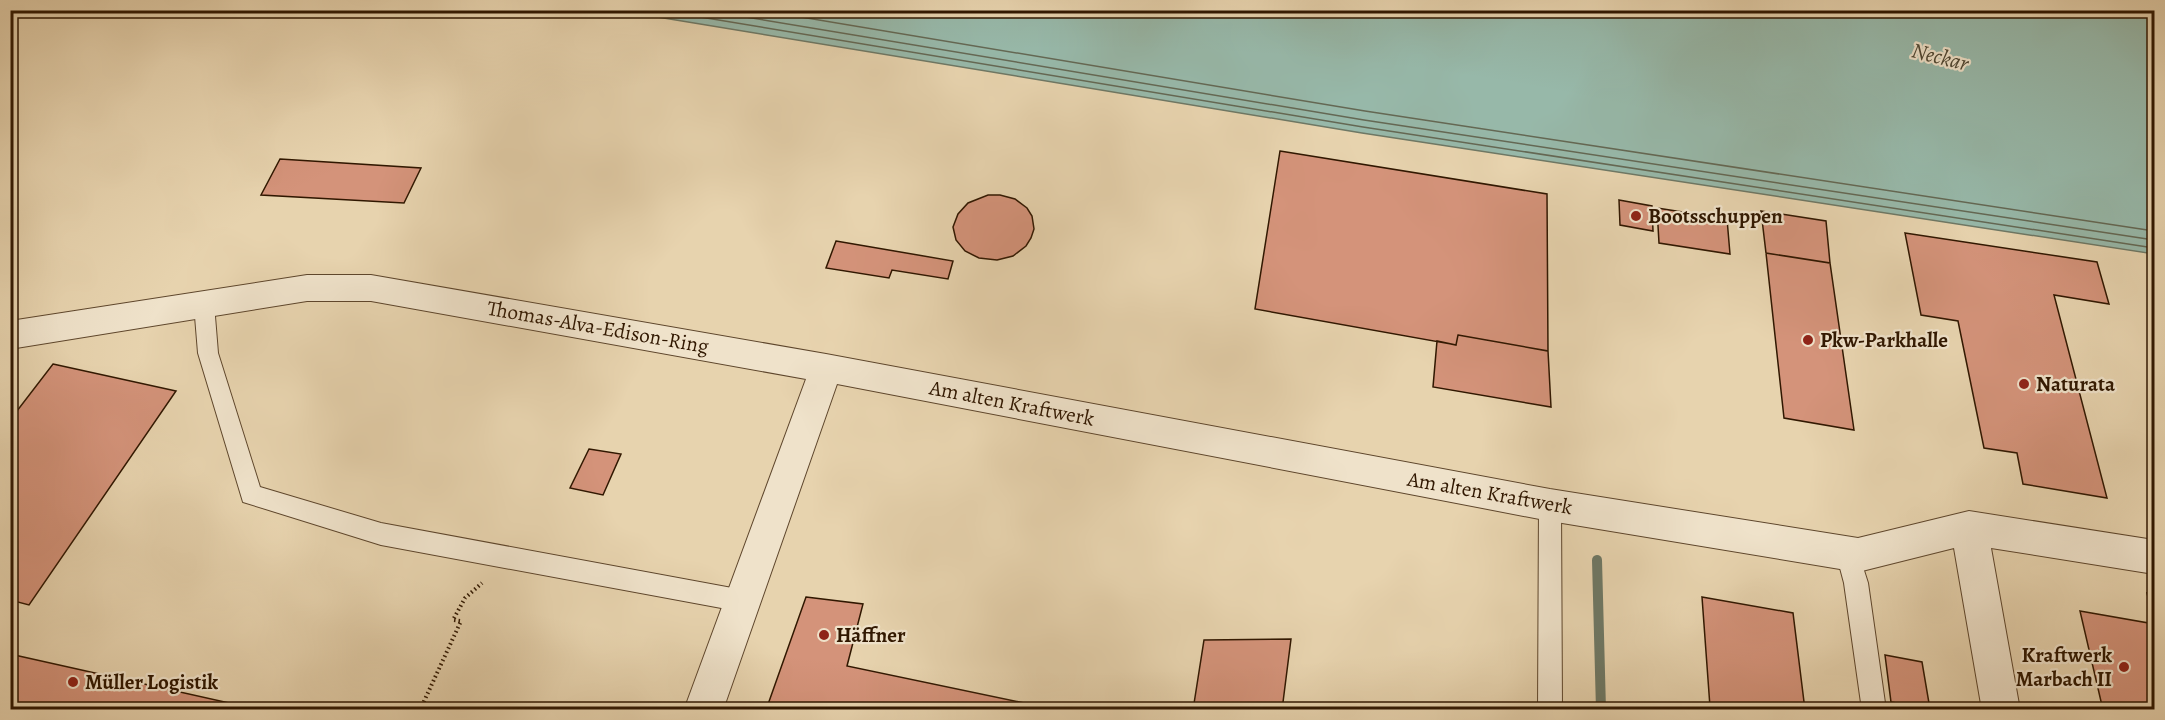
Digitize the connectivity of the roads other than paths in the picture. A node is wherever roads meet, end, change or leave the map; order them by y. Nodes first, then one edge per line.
1 (204, 304) junction
2 (10, 335) edge
3 (826, 368) junction
4 (1550, 505) junction
5 (1969, 528) junction
6 (1848, 554) junction
7 (2154, 557) edge
8 (743, 600) junction
9 (704, 710) edge
10 (1550, 710) edge
11 (1874, 710) edge
12 (2001, 710) edge

1 - 2 street, Thomas-Alva-Edison-Ring
1 - 3 street, Thomas-Alva-Edison-Ring
1 - 8 lane
3 - 4 street, Am alten Kraftwerk
3 - 8 street
4 - 6 street, Am alten Kraftwerk
4 - 10 lane
5 - 6 street, Am alten Kraftwerk
5 - 7 street, Am alten Kraftwerk
5 - 12 street
6 - 11 lane
8 - 9 street

